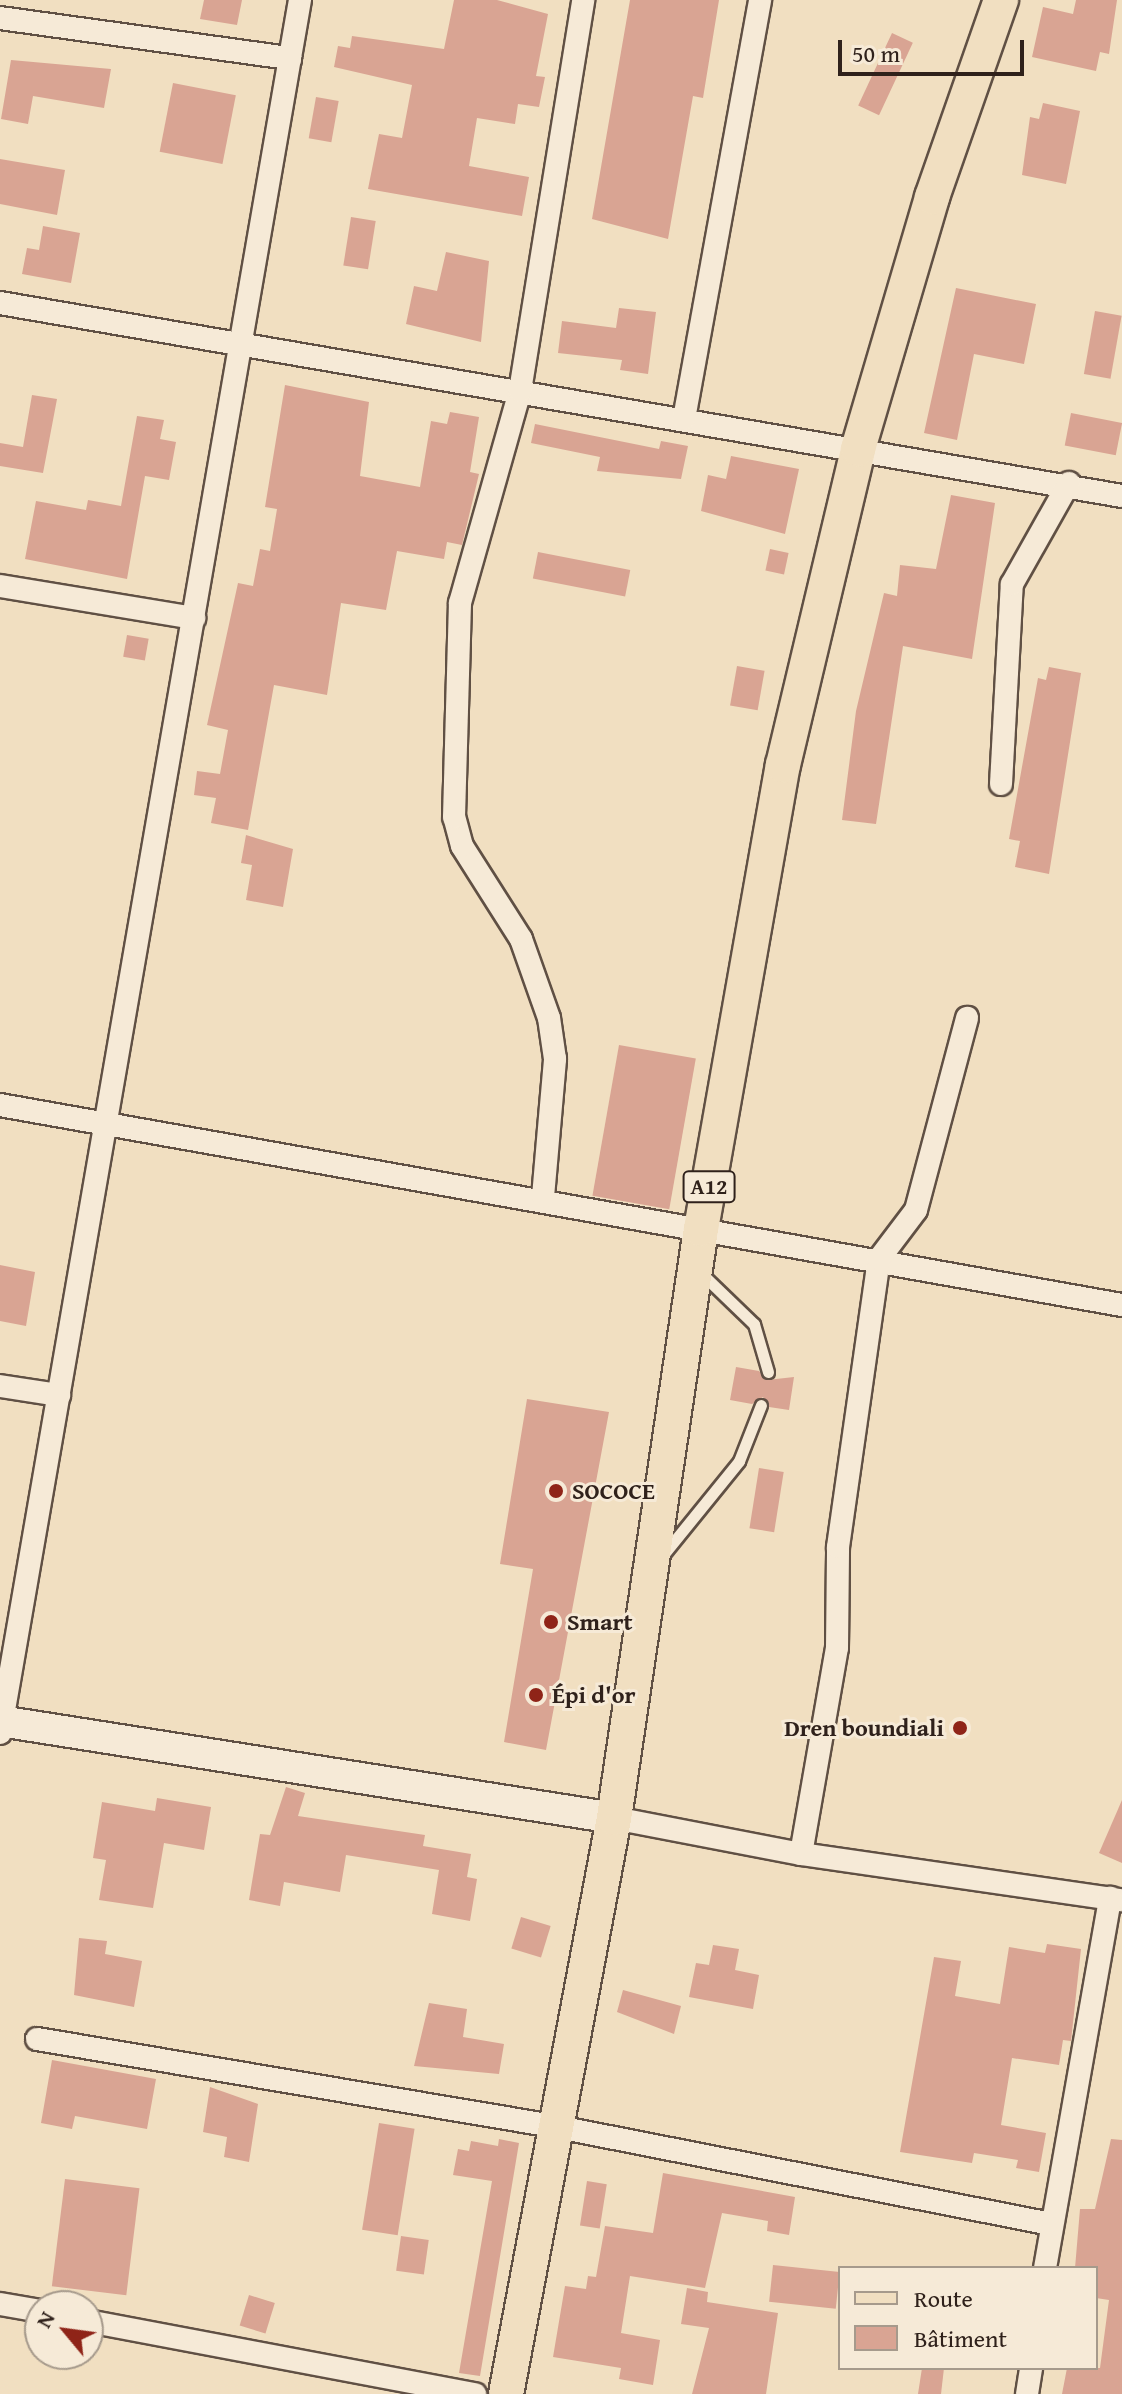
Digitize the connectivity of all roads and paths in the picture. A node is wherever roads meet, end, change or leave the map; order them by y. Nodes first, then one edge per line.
1 (300, 0) edge
2 (583, 0) edge
3 (760, 0) edge
4 (1001, 0) edge
5 (0, 18) edge
6 (290, 58) junction
7 (0, 303) edge
8 (242, 344) junction
9 (520, 391) junction
10 (684, 419) junction
11 (858, 449) junction
12 (1069, 483) junction
13 (1122, 496) edge
14 (0, 586) edge
15 (194, 618) junction
16 (1001, 784) dead end
17 (967, 1018) dead end
18 (0, 1105) edge
19 (106, 1123) junction
20 (543, 1197) junction
21 (701, 1229) junction
22 (879, 1259) junction
23 (696, 1268) junction
24 (1122, 1305) edge
25 (768, 1372) dead end
26 (0, 1386) edge
27 (59, 1395) junction
28 (761, 1405) dead end
29 (654, 1564) junction
30 (1, 1726) edge
31 (614, 1818) junction
32 (801, 1854) junction
33 (1116, 1899) edge
34 (37, 2039) dead end
35 (553, 2126) junction
36 (1051, 2224) junction
37 (1045, 2266) edge
38 (0, 2304) edge
39 (24, 2308) edge
40 (104, 2324) edge
41 (1031, 2370) edge
42 (475, 2394) edge
43 (506, 2394) edge
44 (1027, 2394) edge

1 - 6 street
2 - 9 street
3 - 10 street
4 - 11 main road, A12
5 - 6 street
6 - 8 street
7 - 8 street
8 - 9 street
8 - 15 street
9 - 10 street
9 - 20 street
10 - 11 street
11 - 12 street
11 - 21 main road, A12
12 - 13 street
12 - 16 street
14 - 15 street
15 - 19 street
17 - 22 street
18 - 19 street
19 - 20 street
19 - 27 street
20 - 21 street
21 - 22 street
21 - 23 main road, A12
22 - 24 street
22 - 32 street
23 - 25 lane
23 - 29 main road, A12
26 - 27 street
27 - 30 street
28 - 29 lane
29 - 31 main road, A12
30 - 31 street
31 - 32 street
31 - 35 main road, A12
32 - 33 street
33 - 36 street
34 - 35 street
35 - 36 street
35 - 43 main road, A12
36 - 37 street
38 - 39 street
40 - 42 street
41 - 44 street

